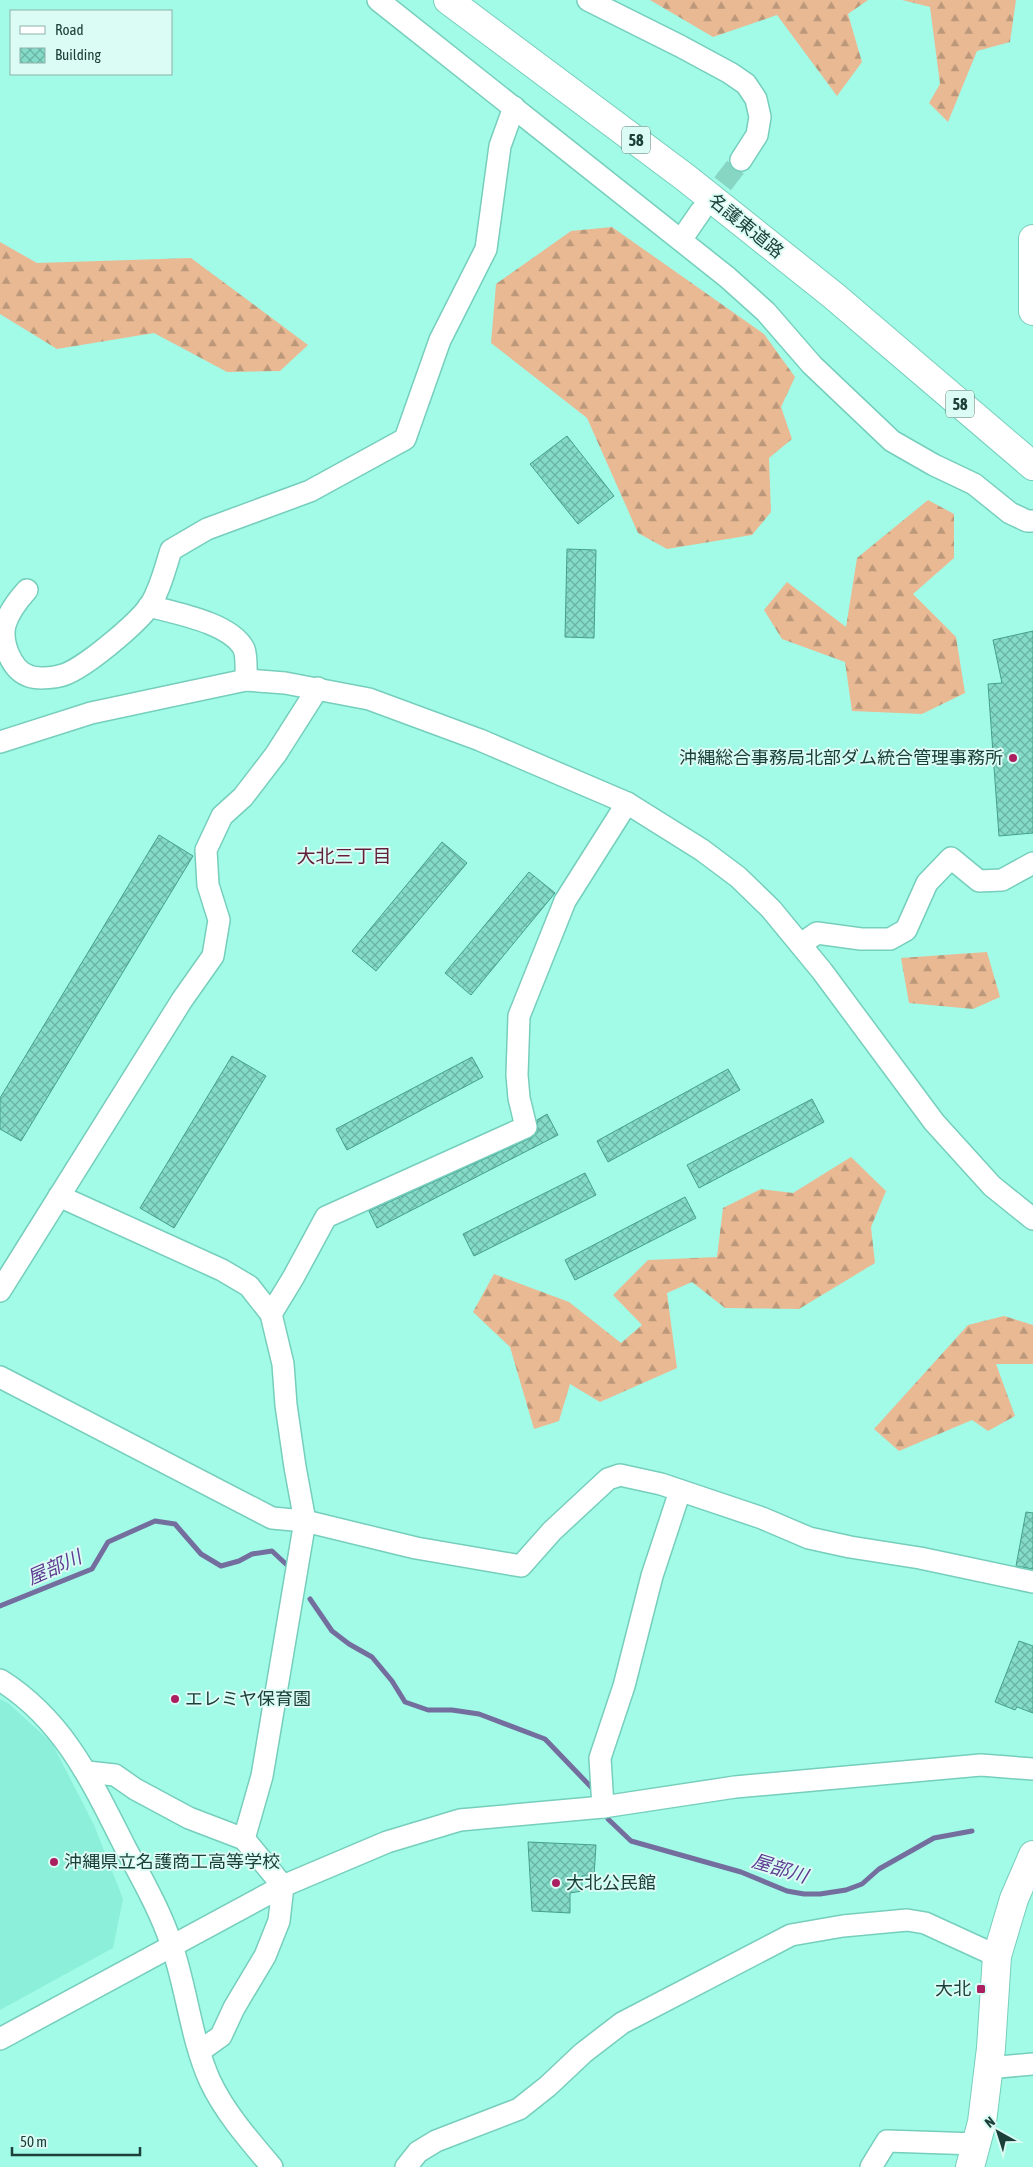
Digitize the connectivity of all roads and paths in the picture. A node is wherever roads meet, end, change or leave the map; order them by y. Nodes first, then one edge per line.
1 (378, 0) edge
2 (448, 0) edge
3 (588, 0) edge
4 (514, 107) junction
5 (741, 160) tunnel mouth
6 (701, 211) tunnel mouth
7 (1033, 239) edge
8 (681, 240) junction
9 (1033, 311) edge
10 (1033, 466) edge
11 (1033, 521) edge
12 (27, 590) dead end
13 (149, 606) junction
14 (246, 680) junction
15 (318, 688) junction
16 (0, 742) edge
17 (627, 803) junction
18 (1033, 863) edge
19 (801, 944) junction
20 (58, 1196) junction
21 (1033, 1219) edge
22 (0, 1291) edge
23 (271, 1314) junction
24 (0, 1377) edge
25 (680, 1491) junction
26 (305, 1521) junction
27 (1033, 1582) edge
28 (0, 1680) edge
29 (1033, 1769) edge
30 (87, 1772) junction
31 (603, 1807) junction
32 (244, 1839) junction
33 (1033, 1855) edge
34 (283, 1886) junction
35 (172, 1946) junction
36 (997, 1956) junction
37 (0, 2039) edge
38 (200, 2051) junction
39 (1033, 2064) edge
40 (988, 2068) junction
41 (974, 2156) edge
42 (272, 2167) edge
43 (406, 2167) edge
44 (871, 2167) edge

1 - 4 street
2 - 10 main road, 名護東道路 / 58
3 - 5 street
4 - 8 street
4 - 13 street
6 - 8 street
7 - 9 main road
8 - 11 street
12 - 13 street
13 - 14 street
14 - 15 street
14 - 16 street
15 - 17 street
15 - 20 street
17 - 19 street
17 - 23 street
18 - 19 street
19 - 21 street
20 - 22 street
20 - 23 street
23 - 26 street
24 - 26 street
25 - 26 street
25 - 27 street
25 - 31 street
26 - 32 street
28 - 30 street
29 - 31 street
30 - 32 street
30 - 35 street
31 - 34 street
32 - 34 street
33 - 36 main road
34 - 35 street
34 - 38 street
35 - 37 street
35 - 38 street
36 - 40 main road
36 - 43 street
38 - 42 street
39 - 40 street
40 - 41 main road
41 - 44 street

